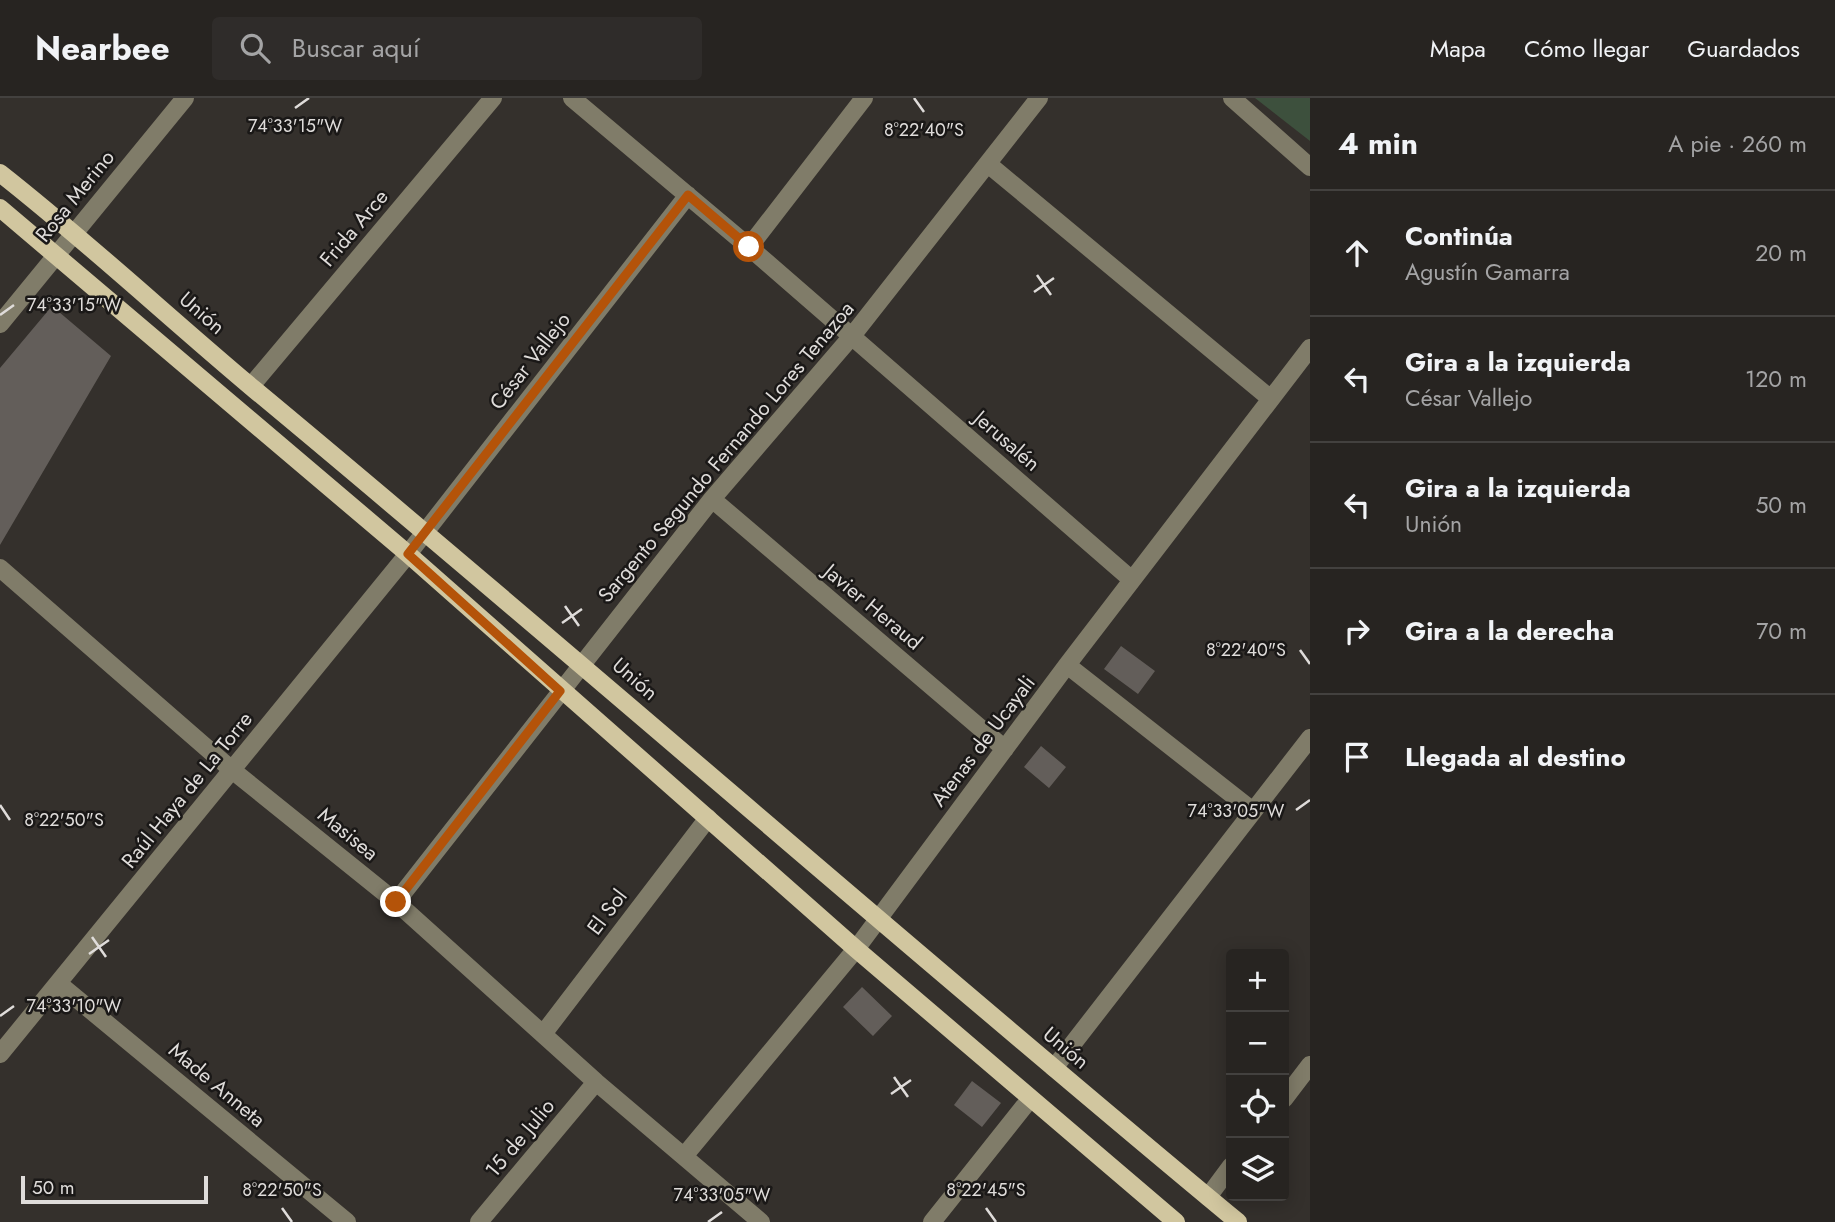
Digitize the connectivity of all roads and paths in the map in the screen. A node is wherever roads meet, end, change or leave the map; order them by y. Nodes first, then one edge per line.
1 (185, 98) edge
2 (493, 98) edge
3 (572, 98) edge
4 (864, 98) edge
5 (1040, 98) edge
6 (1232, 98) edge
7 (988, 164) junction
8 (1310, 167) edge
9 (0, 173) edge
10 (688, 195) junction
11 (0, 208) edge
12 (75, 232) junction
13 (749, 247) junction
14 (57, 254) junction
15 (0, 324) edge
16 (852, 336) junction
17 (1310, 348) edge
18 (251, 386) junction
19 (1270, 399) junction
20 (712, 499) junction
21 (427, 531) junction
22 (408, 554) junction
23 (0, 568) edge
24 (1132, 580) junction
25 (582, 663) junction
26 (1067, 665) junction
27 (560, 691) junction
28 (1310, 738) edge
29 (1005, 749) junction
30 (232, 771) junction
31 (1253, 811) junction
32 (708, 817) junction
33 (396, 902) junction
34 (879, 919) junction
35 (856, 949) junction
36 (59, 984) junction
37 (542, 1034) junction
38 (0, 1054) edge
39 (1310, 1065) edge
40 (1054, 1068) junction
41 (596, 1082) junction
42 (1289, 1092) edge
43 (1030, 1099) junction
44 (685, 1155) junction
45 (1226, 1173) edge
46 (1208, 1197) junction
47 (347, 1222) edge
48 (479, 1222) edge
49 (761, 1222) edge
50 (932, 1222) edge
51 (1176, 1222) edge
52 (1238, 1222) edge

1 - 12 street, Rosa Merino
2 - 18 street, Frida Arce
3 - 10 street, Jerusalén
4 - 13 street
5 - 7 street, Sargento Segundo Fernando Lores Tenazoa
6 - 8 street
7 - 16 street, Sargento Segundo Fernando Lores Tenazoa
7 - 19 street
9 - 12 main road, Unión
10 - 13 street, Jerusalén
10 - 21 street, César Vallejo
11 - 14 main road
12 - 14 street, Rosa Merino
12 - 18 main road, Unión
13 - 16 street, Jerusalén
14 - 15 street, Rosa Merino
14 - 22 main road
16 - 20 street, Sargento Segundo Fernando Lores Tenazoa
16 - 24 street, Jerusalén
17 - 19 street, Atenas de Ucayali
18 - 21 main road, Unión
19 - 24 street, Atenas de Ucayali
20 - 25 street, Sargento Segundo Fernando Lores Tenazoa
20 - 29 street, Javier Heraud
21 - 22 street, César Vallejo
21 - 25 main road, Unión
22 - 27 main road
22 - 30 street, Raúl Haya de La Torre
23 - 30 street, Masisea
24 - 26 street, Atenas de Ucayali
25 - 27 street, Sargento Segundo Fernando Lores Tenazoa
25 - 34 main road, Unión
26 - 29 street, Atenas de Ucayali
26 - 31 street
27 - 32 main road
27 - 33 street, Sargento Segundo Fernando Lores Tenazoa
28 - 31 street
29 - 34 street, Atenas de Ucayali
30 - 33 street, Masisea
30 - 36 street, Raúl Haya de La Torre
31 - 40 street
32 - 35 main road
32 - 37 street, El Sol
33 - 37 street, Masisea
34 - 35 street, Atenas de Ucayali
34 - 40 main road, Unión
35 - 43 main road
35 - 44 street, Atenas de Ucayali
36 - 38 street, Raúl Haya de La Torre
36 - 47 street, Made Anneta
37 - 41 street, Masisea
39 - 42 street
40 - 46 main road, Unión
41 - 44 street, Masisea
41 - 48 street, 15 de Julio
43 - 50 street
43 - 51 main road
44 - 49 street, Masisea
45 - 46 street
46 - 52 main road, Unión

